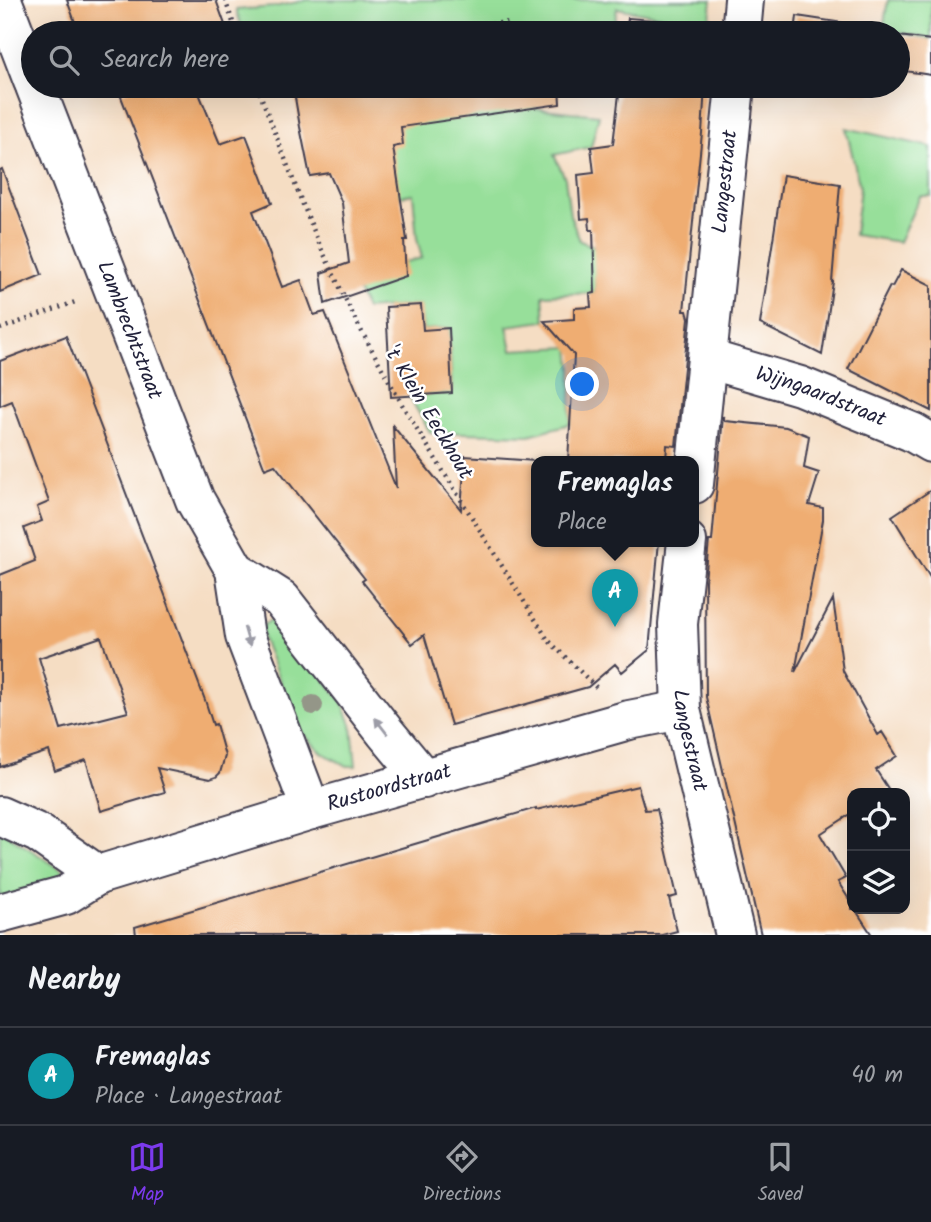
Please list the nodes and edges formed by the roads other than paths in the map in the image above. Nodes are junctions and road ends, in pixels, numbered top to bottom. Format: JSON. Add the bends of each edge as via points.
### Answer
{"nodes":[{"id":1,"x":2,"y":0,"type":"edge"},
{"id":2,"x":744,"y":0,"type":"edge"},
{"id":3,"x":742,"y":21,"type":"edge"},
{"id":4,"x":21,"y":50,"type":"edge"},
{"id":5,"x":39,"y":98,"type":"edge"},
{"id":6,"x":734,"y":98,"type":"edge"},
{"id":7,"x":708,"y":359,"type":"junction"},
{"id":8,"x":931,"y":443,"type":"edge"},
{"id":9,"x":697,"y":456,"type":"edge"},
{"id":10,"x":686,"y":547,"type":"edge"},
{"id":11,"x":235,"y":570,"type":"junction"},
{"id":12,"x":681,"y":710,"type":"junction"},
{"id":13,"x":424,"y":779,"type":"junction"},
{"id":14,"x":311,"y":810,"type":"junction"},
{"id":15,"x":0,"y":816,"type":"edge"},
{"id":16,"x":98,"y":875,"type":"junction"},
{"id":17,"x":0,"y":913,"type":"edge"},
{"id":18,"x":735,"y":935,"type":"edge"}],
"edges":[{"from":1,"to":4,"type":"street","name":"Lambrechtstraat"},
{"from":2,"to":3,"type":"street"},
{"from":5,"to":11,"type":"street","name":"Lambrechtstraat","via":[[195,500]]},
{"from":6,"to":7,"type":"street","name":"Langestraat"},
{"from":7,"to":8,"type":"street","name":"Wijngaardstraat","via":[[800,386]]},
{"from":7,"to":9,"type":"street","name":"Langestraat"},
{"from":10,"to":12,"type":"street","name":"Langestraat","via":[[678,624]]},
{"from":13,"to":11,"type":"street","name":"Lambrechtstraat","one_way":true,"via":[[281,599]]},
{"from":11,"to":14,"type":"street","name":"Lambrechtstraat","one_way":true,"via":[[246,636]]},
{"from":12,"to":13,"type":"street","name":"Rustoordstraat","via":[[629,720]]},
{"from":12,"to":18,"type":"street","name":"Langestraat"},
{"from":13,"to":14,"type":"street","name":"Rustoordstraat"},
{"from":14,"to":16,"type":"street","name":"Rustoordstraat"},
{"from":15,"to":16,"type":"street","via":[[38,833]]},
{"from":16,"to":17,"type":"street","name":"Rustoordstraat","via":[[66,895]]}]}
